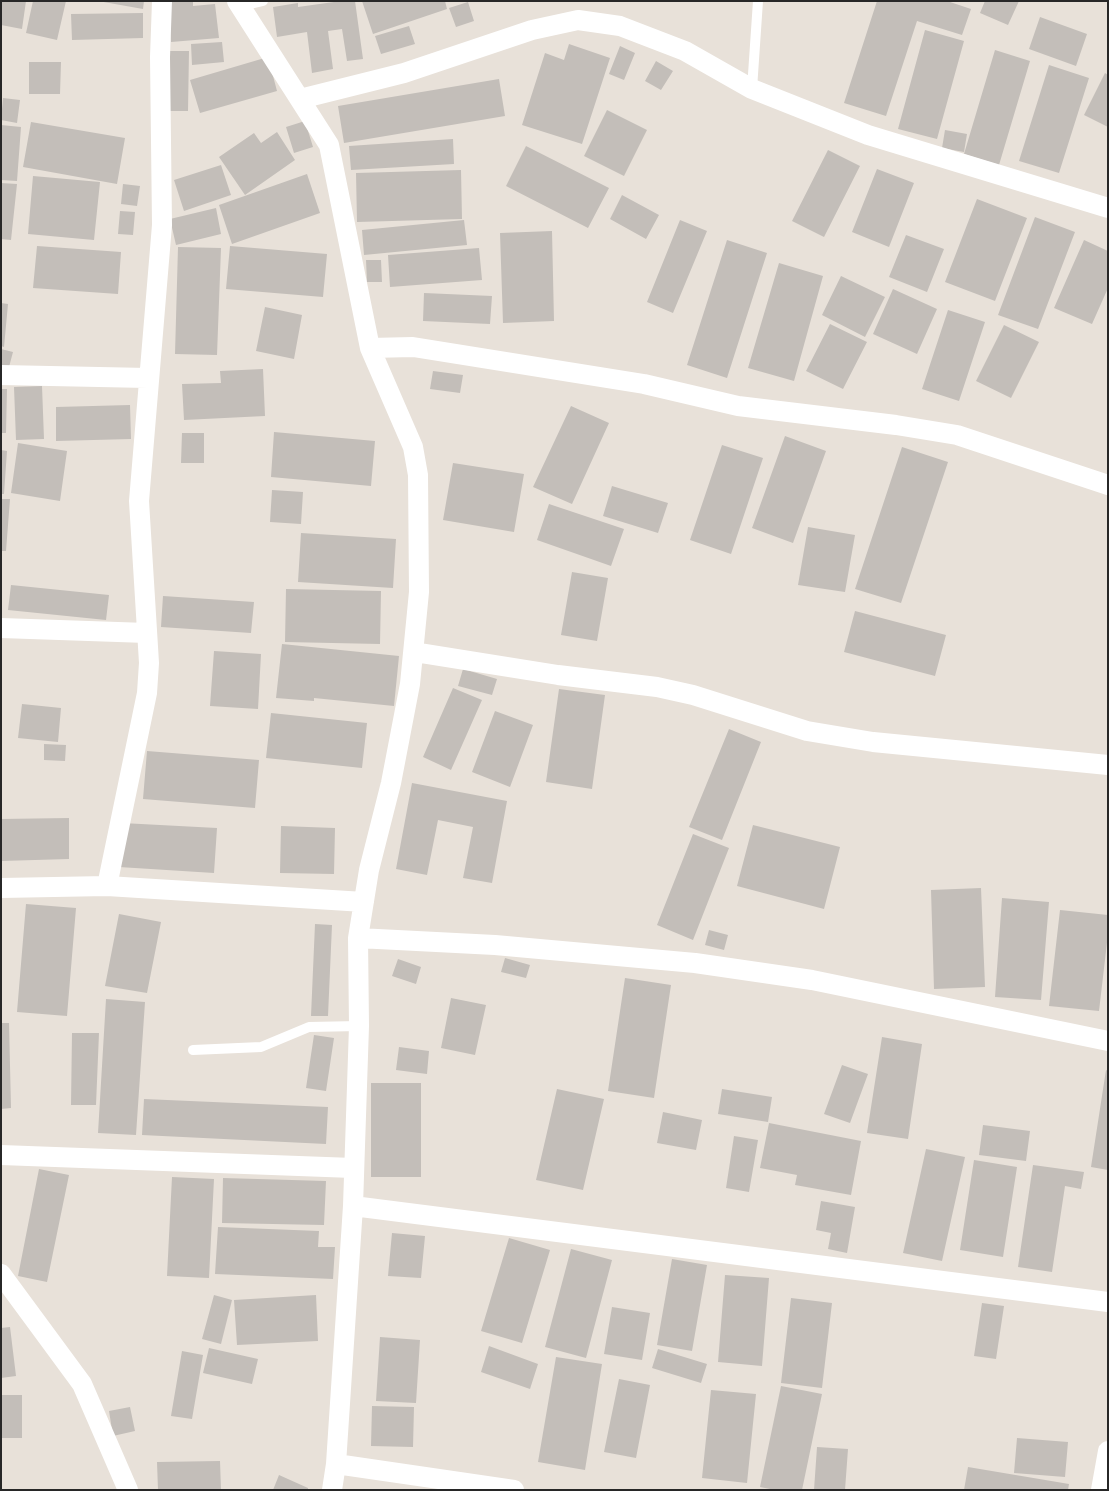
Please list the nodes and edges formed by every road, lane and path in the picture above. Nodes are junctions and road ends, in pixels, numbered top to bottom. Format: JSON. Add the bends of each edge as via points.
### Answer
{"nodes":[{"id":1,"x":162,"y":1,"type":"edge"},
{"id":2,"x":263,"y":1,"type":"edge"},
{"id":3,"x":758,"y":1,"type":"edge"},
{"id":4,"x":240,"y":4,"type":"edge"},
{"id":5,"x":752,"y":89,"type":"junction"},
{"id":6,"x":300,"y":99,"type":"junction"},
{"id":7,"x":1108,"y":208,"type":"edge"},
{"id":8,"x":370,"y":348,"type":"junction"},
{"id":9,"x":1,"y":375,"type":"edge"},
{"id":10,"x":148,"y":378,"type":"junction"},
{"id":11,"x":1108,"y":485,"type":"edge"},
{"id":12,"x":1,"y":628,"type":"edge"},
{"id":13,"x":147,"y":633,"type":"junction"},
{"id":14,"x":414,"y":652,"type":"junction"},
{"id":15,"x":1108,"y":765,"type":"edge"},
{"id":16,"x":107,"y":886,"type":"junction"},
{"id":17,"x":1,"y":888,"type":"edge"},
{"id":18,"x":364,"y":902,"type":"junction"},
{"id":19,"x":358,"y":938,"type":"junction"},
{"id":20,"x":359,"y":1026,"type":"junction"},
{"id":21,"x":1108,"y":1040,"type":"edge"},
{"id":22,"x":193,"y":1050,"type":"dead end"},
{"id":23,"x":1,"y":1155,"type":"edge"},
{"id":24,"x":353,"y":1168,"type":"junction"},
{"id":25,"x":353,"y":1206,"type":"junction"},
{"id":26,"x":1,"y":1274,"type":"edge"},
{"id":27,"x":1108,"y":1302,"type":"edge"},
{"id":28,"x":1108,"y":1451,"type":"edge"},
{"id":29,"x":336,"y":1464,"type":"junction"},
{"id":30,"x":128,"y":1490,"type":"edge"},
{"id":31,"x":332,"y":1490,"type":"edge"},
{"id":32,"x":514,"y":1490,"type":"edge"},
{"id":33,"x":1101,"y":1490,"type":"edge"}],
"edges":[{"from":1,"to":10,"type":"street","via":[[162,225]]},
{"from":2,"to":4,"type":"lane"},
{"from":3,"to":5,"type":"lane"},
{"from":4,"to":6,"type":"street"},
{"from":5,"to":6,"type":"street","via":[[685,51],[620,26],[578,20],[532,30],[404,73]]},
{"from":5,"to":7,"type":"street","via":[[868,135]]},
{"from":6,"to":8,"type":"street","via":[[329,145]]},
{"from":8,"to":11,"type":"street","via":[[413,347],[644,384],[738,406],[957,435]]},
{"from":8,"to":14,"type":"street","via":[[413,447],[418,475],[419,592]]},
{"from":9,"to":10,"type":"street"},
{"from":10,"to":13,"type":"street","via":[[139,501]]},
{"from":12,"to":13,"type":"street"},
{"from":13,"to":16,"type":"street","via":[[146,693]]},
{"from":14,"to":15,"type":"street","via":[[657,687],[807,730],[873,742]]},
{"from":14,"to":18,"type":"street","via":[[392,782]]},
{"from":16,"to":17,"type":"street"},
{"from":16,"to":18,"type":"street"},
{"from":18,"to":19,"type":"street"},
{"from":19,"to":20,"type":"street"},
{"from":19,"to":21,"type":"street","via":[[495,945],[695,963],[812,980]]},
{"from":20,"to":22,"type":"lane","via":[[309,1027],[260,1047]]},
{"from":20,"to":24,"type":"street"},
{"from":23,"to":24,"type":"street"},
{"from":24,"to":25,"type":"street"},
{"from":25,"to":27,"type":"street"},
{"from":25,"to":29,"type":"street"},
{"from":26,"to":30,"type":"street","via":[[82,1384]]},
{"from":28,"to":33,"type":"street"},
{"from":29,"to":31,"type":"street"},
{"from":29,"to":32,"type":"street"}]}
